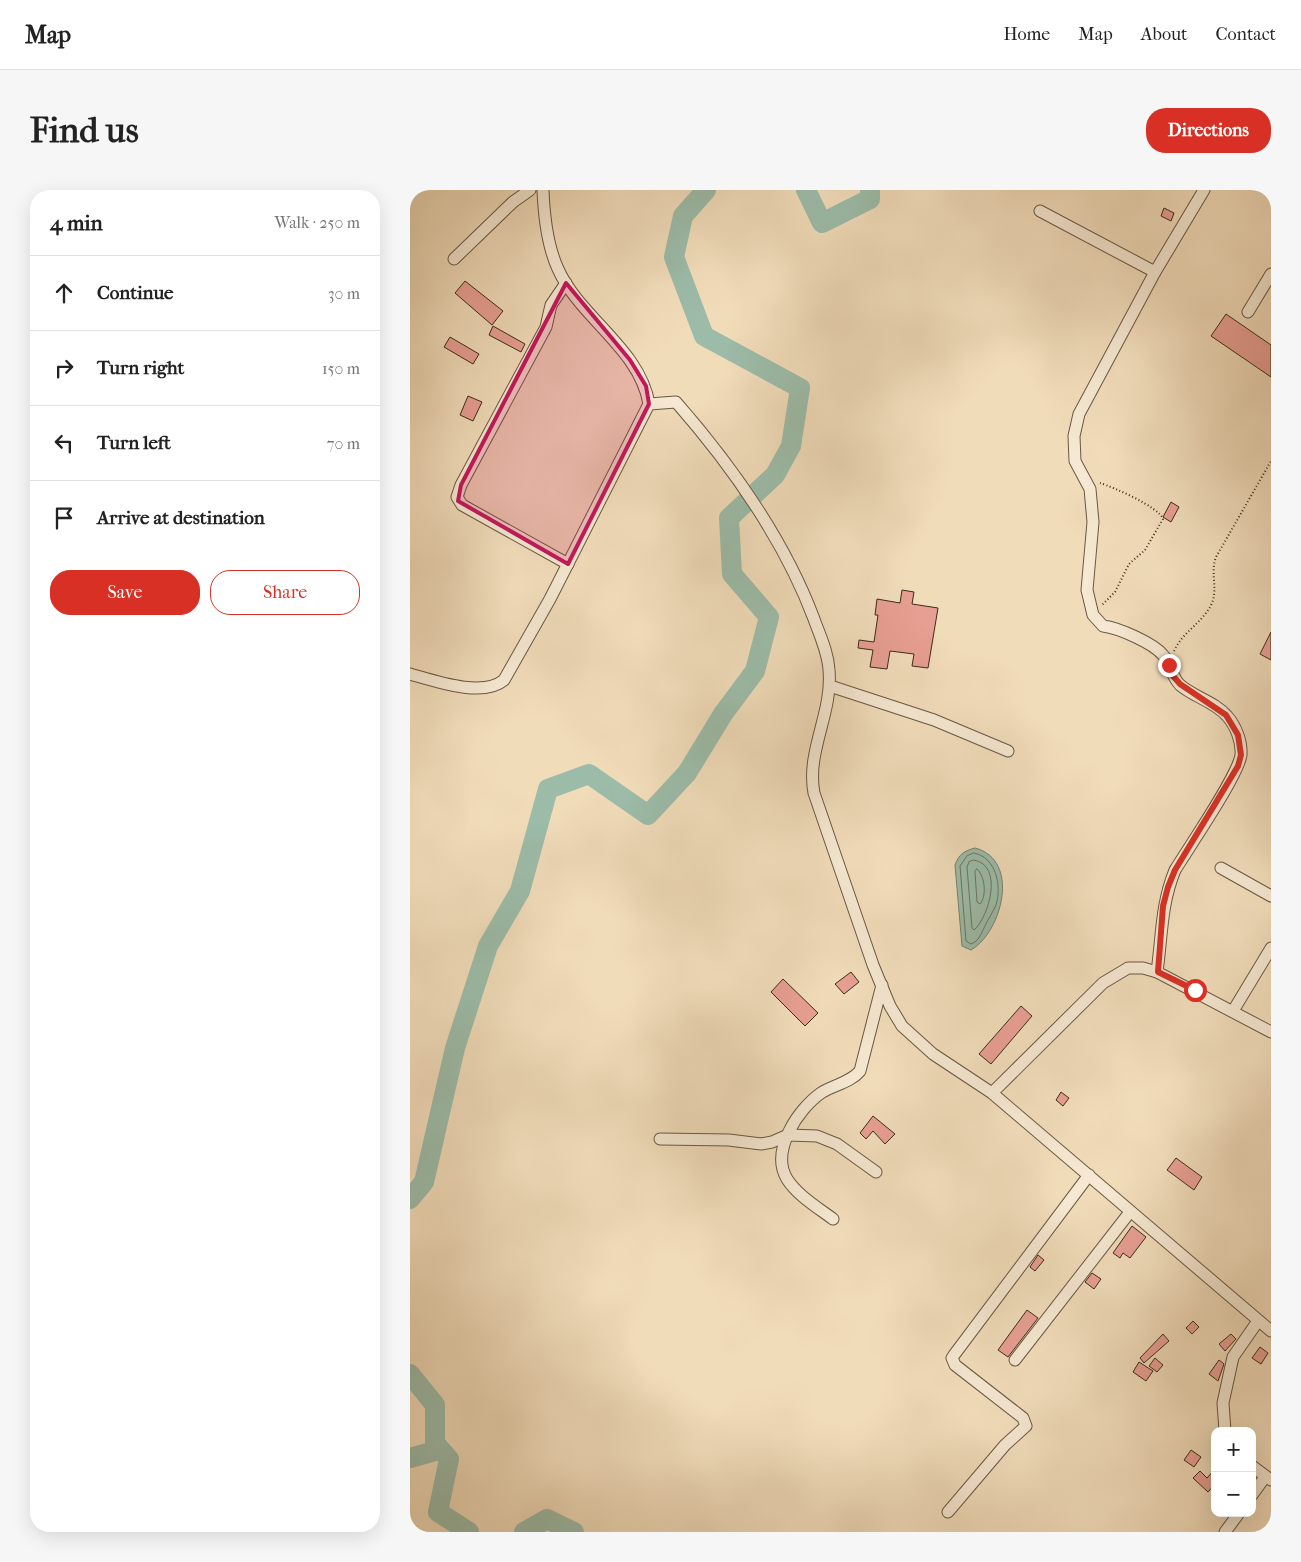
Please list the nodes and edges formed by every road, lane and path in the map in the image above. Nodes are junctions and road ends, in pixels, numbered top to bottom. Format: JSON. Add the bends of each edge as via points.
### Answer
{"nodes":[{"id":1,"x":530,"y":190,"type":"edge"},
{"id":2,"x":544,"y":190,"type":"edge"},
{"id":3,"x":1204,"y":190,"type":"edge"},
{"id":4,"x":1040,"y":211,"type":"dead end"},
{"id":5,"x":454,"y":259,"type":"dead end"},
{"id":6,"x":1155,"y":272,"type":"junction"},
{"id":7,"x":1271,"y":274,"type":"edge"},
{"id":8,"x":566,"y":283,"type":"junction"},
{"id":9,"x":1248,"y":312,"type":"dead end"},
{"id":10,"x":649,"y":404,"type":"junction"},
{"id":11,"x":1271,"y":461,"type":"edge"},
{"id":12,"x":1083,"y":477,"type":"junction"},
{"id":13,"x":568,"y":564,"type":"junction"},
{"id":14,"x":1093,"y":615,"type":"junction"},
{"id":15,"x":1169,"y":665,"type":"junction"},
{"id":16,"x":410,"y":674,"type":"edge"},
{"id":17,"x":830,"y":686,"type":"junction"},
{"id":18,"x":1008,"y":751,"type":"dead end"},
{"id":19,"x":1221,"y":868,"type":"dead end"},
{"id":20,"x":1271,"y":896,"type":"edge"},
{"id":21,"x":1271,"y":948,"type":"edge"},
{"id":22,"x":1158,"y":972,"type":"junction"},
{"id":23,"x":882,"y":985,"type":"junction"},
{"id":24,"x":1233,"y":1011,"type":"junction"},
{"id":25,"x":1271,"y":1032,"type":"edge"},
{"id":26,"x":992,"y":1093,"type":"junction"},
{"id":27,"x":788,"y":1135,"type":"junction"},
{"id":28,"x":660,"y":1139,"type":"dead end"},
{"id":29,"x":876,"y":1172,"type":"dead end"},
{"id":30,"x":1089,"y":1175,"type":"junction"},
{"id":31,"x":1130,"y":1212,"type":"junction"},
{"id":32,"x":833,"y":1218,"type":"dead end"},
{"id":33,"x":1258,"y":1321,"type":"junction"},
{"id":34,"x":1271,"y":1332,"type":"edge"},
{"id":35,"x":1015,"y":1360,"type":"dead end"},
{"id":36,"x":1225,"y":1427,"type":"edge"},
{"id":37,"x":1256,"y":1469,"type":"edge"},
{"id":38,"x":1268,"y":1479,"type":"edge"},
{"id":39,"x":1256,"y":1491,"type":"edge"},
{"id":40,"x":948,"y":1512,"type":"dead end"},
{"id":41,"x":1236,"y":1517,"type":"edge"},
{"id":42,"x":1225,"y":1532,"type":"edge"}],
"edges":[{"from":1,"to":5,"type":"street"},
{"from":2,"to":8,"type":"street","via":[[550,248]]},
{"from":3,"to":6,"type":"street"},
{"from":4,"to":6,"type":"street"},
{"from":6,"to":12,"type":"street","via":[[1079,414],[1074,436],[1075,461]]},
{"from":7,"to":9,"type":"street"},
{"from":8,"to":10,"type":"street","via":[[630,360],[646,386]]},
{"from":8,"to":13,"type":"street","via":[[551,305],[546,327],[461,485],[458,497],[462,505]]},
{"from":10,"to":13,"type":"street"},
{"from":10,"to":17,"type":"street","via":[[676,402],[700,430],[768,528],[789,562],[810,609],[827,655]]},
{"from":11,"to":15,"type":"path","via":[[1216,557],[1212,572],[1212,602],[1204,617],[1181,638]]},
{"from":12,"to":14,"type":"street","via":[[1090,489],[1092,522],[1087,590]]},
{"from":12,"to":14,"type":"path","via":[[1113,487],[1162,514],[1163,518],[1145,550],[1129,564],[1115,592]]},
{"from":13,"to":16,"type":"street","via":[[511,670],[498,686],[483,689]]},
{"from":14,"to":15,"type":"street","via":[[1103,626],[1117,628],[1157,649]]},
{"from":15,"to":22,"type":"street","via":[[1180,684],[1226,715],[1238,735],[1241,755],[1238,766],[1168,887],[1161,922]]},
{"from":17,"to":18,"type":"street","via":[[934,720]]},
{"from":17,"to":23,"type":"street","via":[[814,753],[812,780],[845,886]]},
{"from":19,"to":20,"type":"street"},
{"from":21,"to":24,"type":"street"},
{"from":22,"to":24,"type":"street"},
{"from":22,"to":26,"type":"street","via":[[1128,968],[1103,983]]},
{"from":23,"to":26,"type":"street","via":[[902,1026],[916,1041]]},
{"from":23,"to":27,"type":"street","via":[[860,1071],[807,1104]]},
{"from":24,"to":25,"type":"street"},
{"from":26,"to":30,"type":"street"},
{"from":27,"to":28,"type":"street","via":[[762,1144],[721,1139]]},
{"from":27,"to":29,"type":"street","via":[[828,1139]]},
{"from":27,"to":32,"type":"street","via":[[782,1164],[788,1180]]},
{"from":30,"to":31,"type":"street"},
{"from":30,"to":40,"type":"street","via":[[952,1358],[955,1365],[1023,1418],[1026,1426]]},
{"from":31,"to":33,"type":"street"},
{"from":31,"to":35,"type":"street"},
{"from":33,"to":34,"type":"street"},
{"from":33,"to":36,"type":"street","via":[[1233,1357],[1223,1403]]},
{"from":37,"to":38,"type":"street"},
{"from":38,"to":39,"type":"street"},
{"from":41,"to":42,"type":"street"}]}
